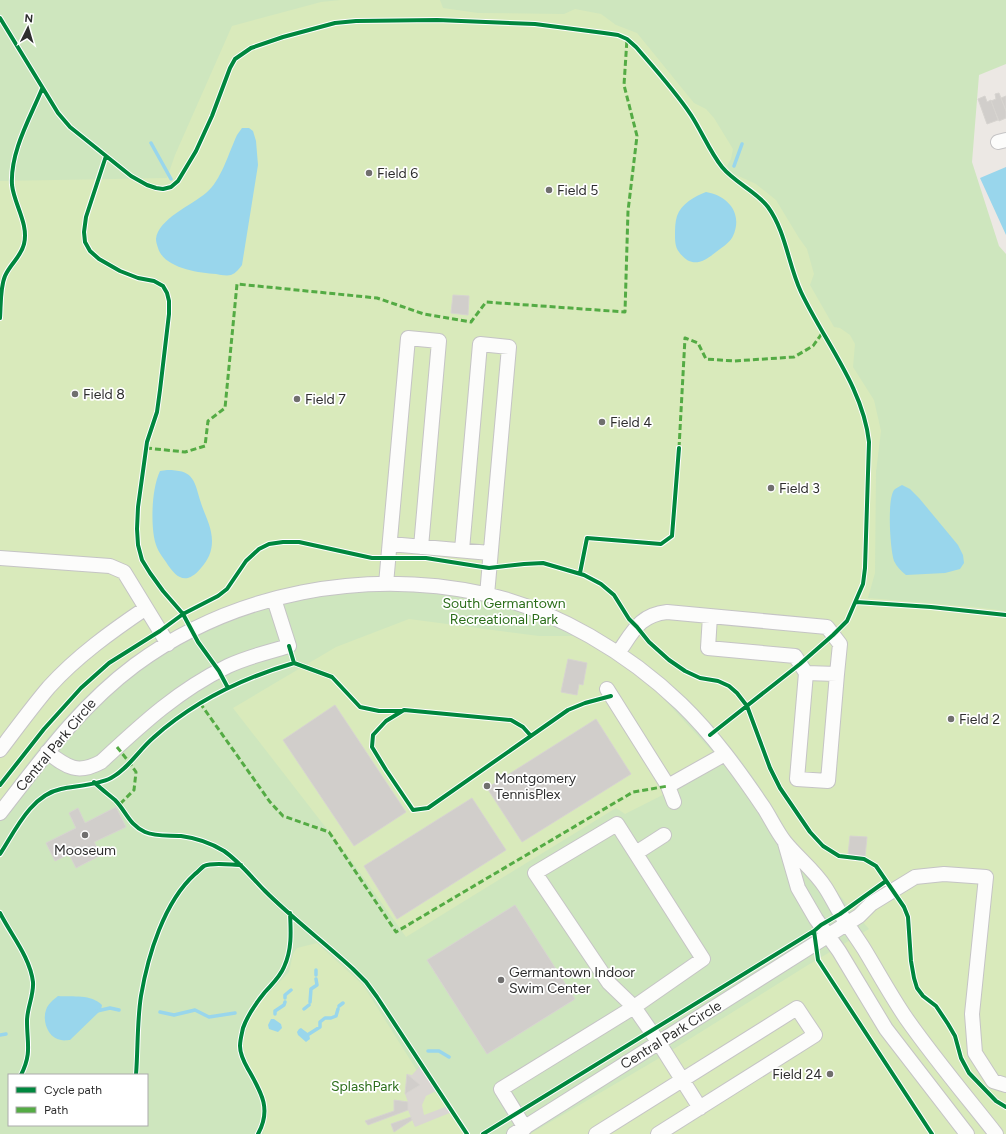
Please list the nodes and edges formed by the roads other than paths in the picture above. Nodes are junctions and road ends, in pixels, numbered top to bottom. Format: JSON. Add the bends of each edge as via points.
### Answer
{"nodes":[{"id":1,"x":390,"y":544,"type":"junction"},
{"id":2,"x":421,"y":546,"type":"junction"},
{"id":3,"x":462,"y":550,"type":"junction"},
{"id":4,"x":490,"y":553,"type":"junction"},
{"id":5,"x":0,"y":558,"type":"edge"},
{"id":6,"x":386,"y":584,"type":"junction"},
{"id":7,"x":487,"y":595,"type":"junction"},
{"id":8,"x":274,"y":599,"type":"junction"},
{"id":9,"x":146,"y":608,"type":"junction"},
{"id":10,"x":710,"y":616,"type":"junction"},
{"id":11,"x":168,"y":644,"type":"junction"},
{"id":12,"x":618,"y":653,"type":"junction"},
{"id":13,"x":806,"y":673,"type":"junction"},
{"id":14,"x":837,"y":674,"type":"junction"},
{"id":15,"x":607,"y":689,"type":"dead end"},
{"id":16,"x":0,"y":750,"type":"edge"},
{"id":17,"x":47,"y":752,"type":"junction"},
{"id":18,"x":725,"y":754,"type":"junction"},
{"id":19,"x":668,"y":786,"type":"junction"},
{"id":20,"x":674,"y":802,"type":"dead end"},
{"id":21,"x":0,"y":813,"type":"edge"},
{"id":22,"x":664,"y":836,"type":"dead end"},
{"id":23,"x":784,"y":841,"type":"junction"},
{"id":24,"x":636,"y":853,"type":"junction"},
{"id":25,"x":847,"y":924,"type":"junction"},
{"id":26,"x":828,"y":935,"type":"junction"},
{"id":27,"x":634,"y":1006,"type":"junction"},
{"id":28,"x":659,"y":1043,"type":"junction"},
{"id":29,"x":682,"y":1080,"type":"junction"},
{"id":30,"x":1006,"y":1085,"type":"edge"},
{"id":31,"x":700,"y":1108,"type":"junction"},
{"id":32,"x":520,"y":1131,"type":"edge"},
{"id":33,"x":596,"y":1134,"type":"edge"},
{"id":34,"x":658,"y":1134,"type":"edge"},
{"id":35,"x":967,"y":1134,"type":"edge"},
{"id":36,"x":996,"y":1134,"type":"edge"}],
"edges":[{"from":1,"to":2,"type":"street"},
{"from":1,"to":2,"type":"street","via":[[408,338],[416,338],[439,341]]},
{"from":1,"to":6,"type":"street"},
{"from":2,"to":3,"type":"street"},
{"from":3,"to":4,"type":"street"},
{"from":3,"to":4,"type":"street","via":[[480,344],[494,345],[509,347]]},
{"from":4,"to":7,"type":"street"},
{"from":5,"to":9,"type":"street","via":[[118,568],[124,572]]},
{"from":6,"to":7,"type":"street","name":"Central Park Circle","via":[[444,587]]},
{"from":6,"to":8,"type":"street","name":"Central Park Circle","via":[[311,590]]},
{"from":7,"to":12,"type":"street","name":"Central Park Circle","via":[[528,607],[570,625]]},
{"from":8,"to":11,"type":"street","name":"Central Park Circle","via":[[235,611]]},
{"from":8,"to":17,"type":"street","via":[[289,646],[228,666],[191,687],[164,706],[101,762],[92,767],[84,769],[64,765]]},
{"from":9,"to":11,"type":"street"},
{"from":9,"to":16,"type":"street","via":[[113,631],[50,686]]},
{"from":10,"to":12,"type":"street","via":[[656,613],[640,622]]},
{"from":10,"to":13,"type":"street","via":[[708,648],[794,656]]},
{"from":10,"to":14,"type":"street","via":[[827,627],[840,644]]},
{"from":11,"to":17,"type":"street","name":"Central Park Circle","via":[[101,692]]},
{"from":12,"to":18,"type":"street","name":"Central Park Circle","via":[[680,704]]},
{"from":13,"to":14,"type":"street"},
{"from":13,"to":14,"type":"street","via":[[797,779],[828,781]]},
{"from":15,"to":19,"type":"street"},
{"from":17,"to":21,"type":"street","name":"Central Park Circle"},
{"from":18,"to":19,"type":"street"},
{"from":18,"to":23,"type":"street","name":"Central Park Circle","via":[[767,812]]},
{"from":19,"to":20,"type":"street"},
{"from":22,"to":24,"type":"street"},
{"from":23,"to":25,"type":"street","name":"Central Park Circle","via":[[824,885]]},
{"from":23,"to":26,"type":"street","name":"Central Park Circle","via":[[798,888]]},
{"from":24,"to":27,"type":"street","via":[[703,959]]},
{"from":24,"to":27,"type":"street","via":[[617,824],[535,873],[609,983]]},
{"from":25,"to":26,"type":"street","name":"Central Park Circle"},
{"from":25,"to":30,"type":"street","via":[[871,904],[915,878],[944,874],[986,877],[972,1014],[975,1053],[993,1081]]},
{"from":25,"to":36,"type":"street","name":"Central Park Circle","via":[[905,1016]]},
{"from":26,"to":28,"type":"street","name":"Central Park Circle"},
{"from":26,"to":35,"type":"street","name":"Central Park Circle","via":[[886,1029]]},
{"from":27,"to":28,"type":"street"},
{"from":27,"to":32,"type":"street","via":[[501,1089]]},
{"from":28,"to":29,"type":"street"},
{"from":28,"to":32,"type":"street","name":"Central Park Circle"},
{"from":29,"to":31,"type":"street"},
{"from":29,"to":31,"type":"street","via":[[797,1008],[815,1036]]},
{"from":29,"to":33,"type":"street"},
{"from":31,"to":34,"type":"street"}]}
